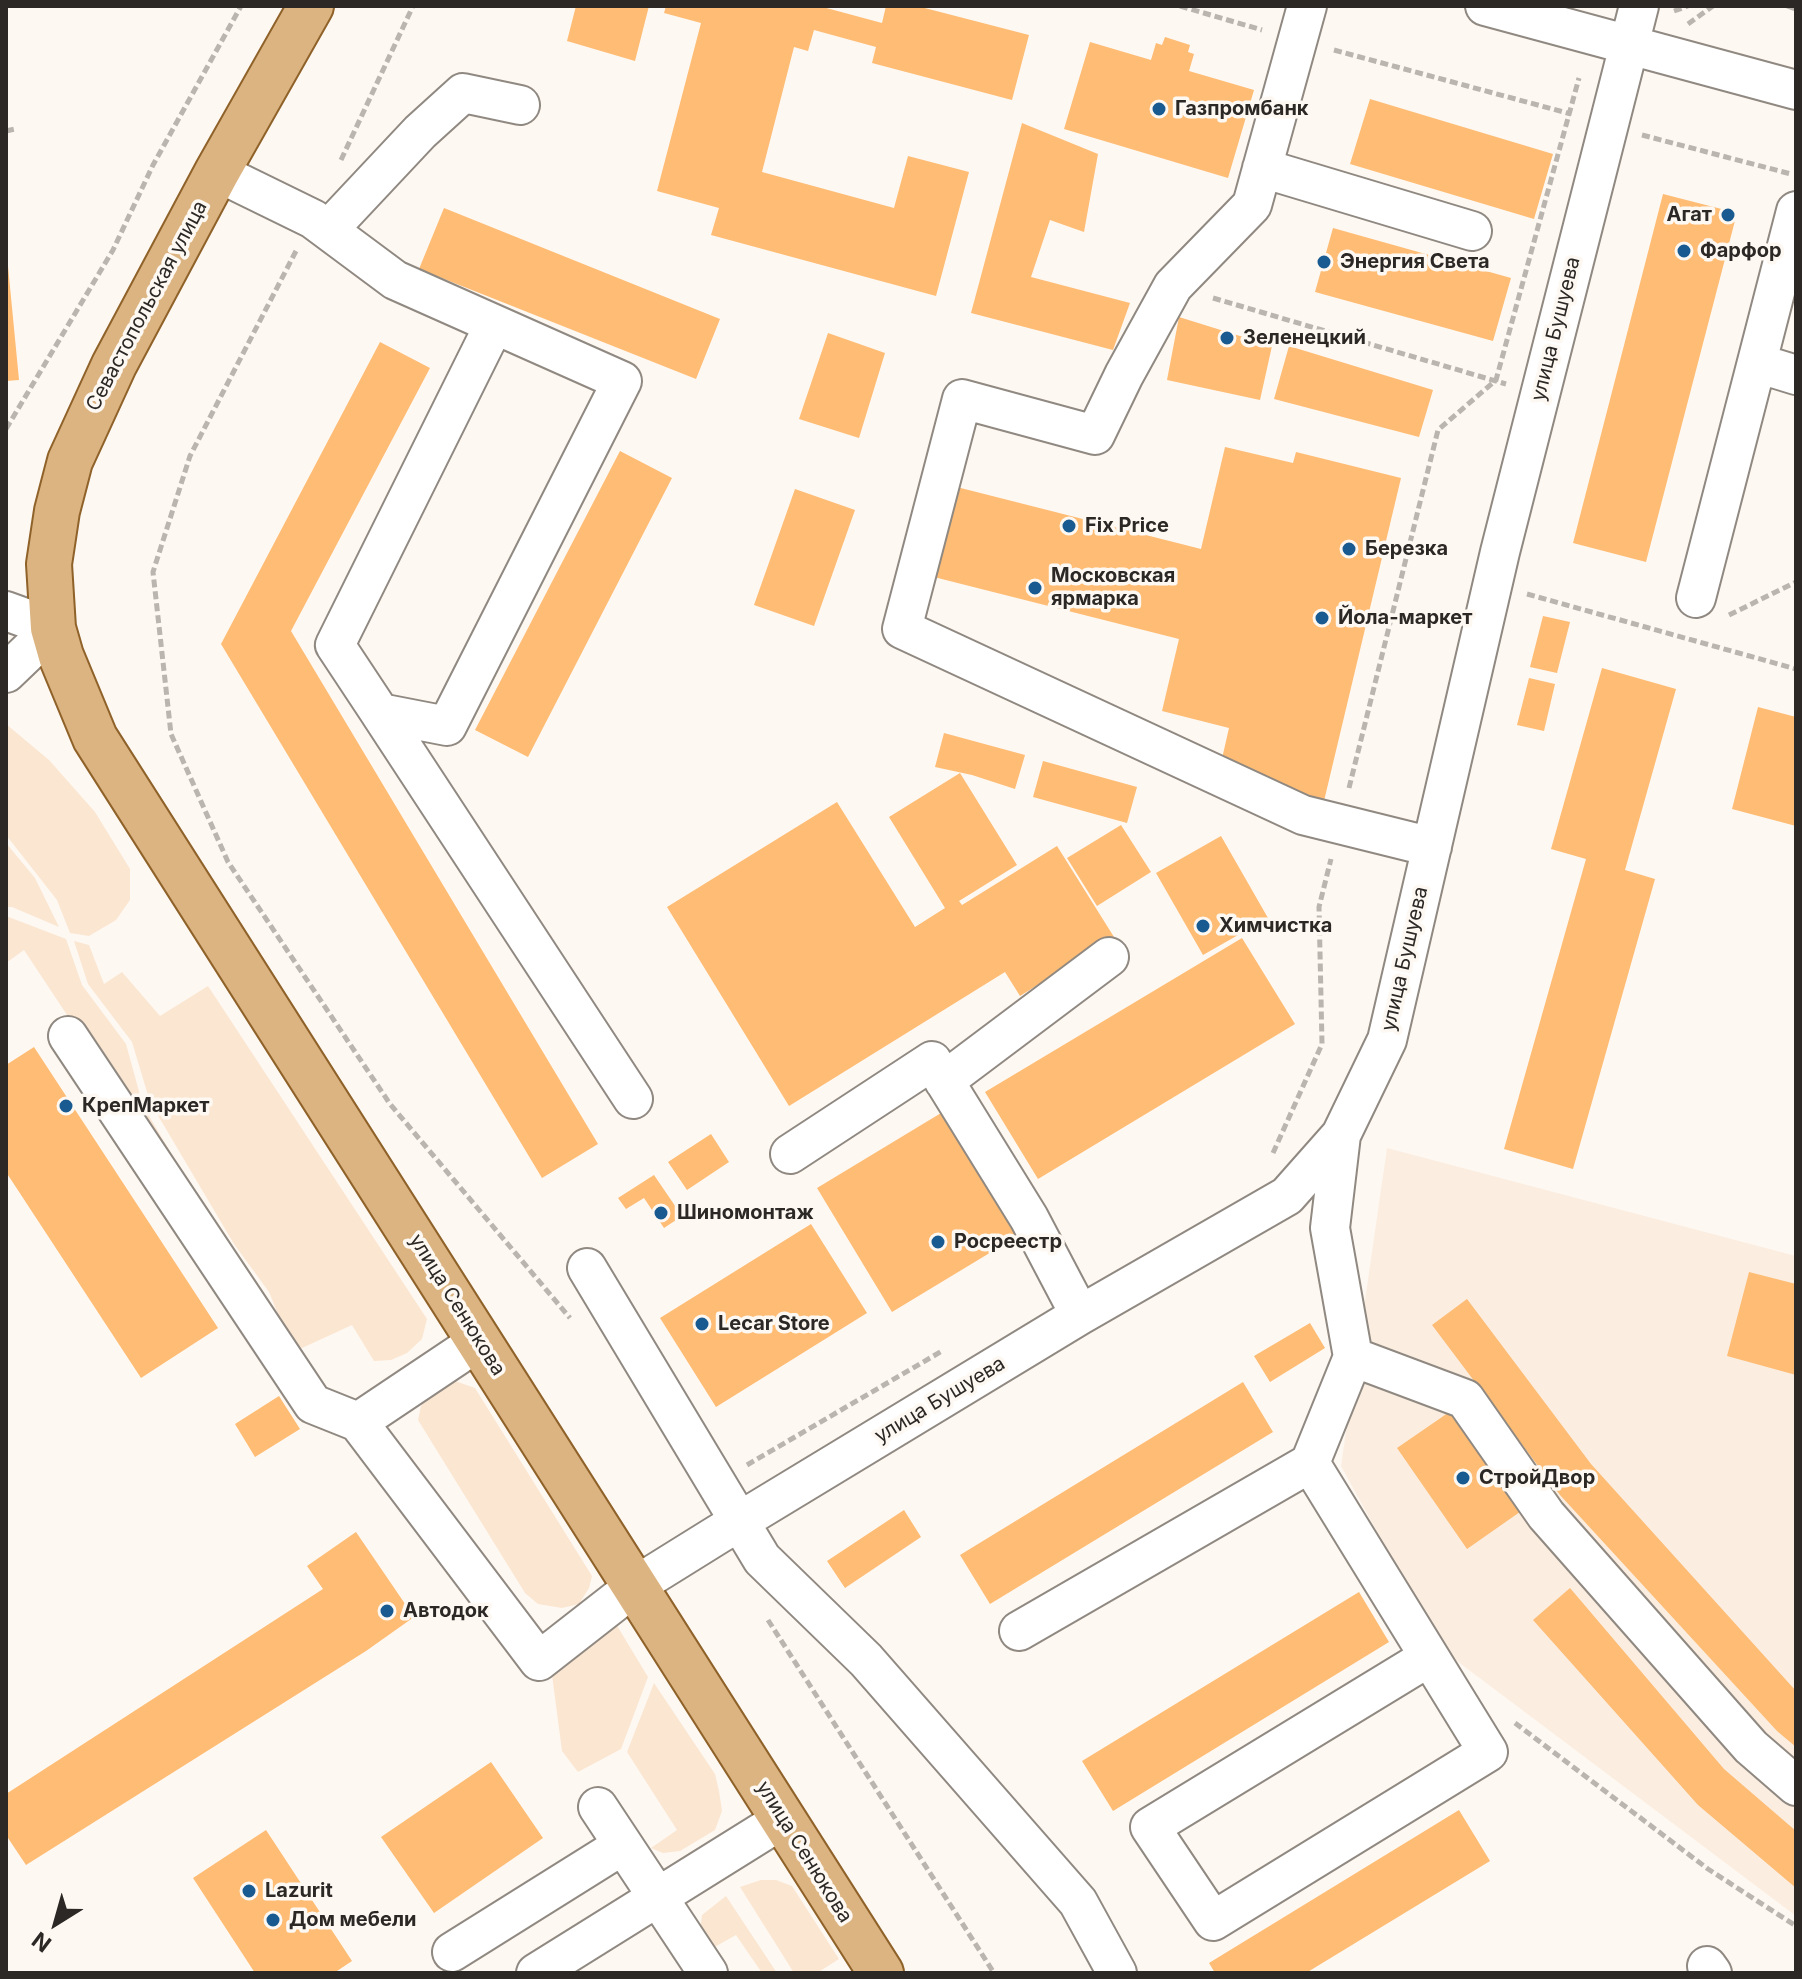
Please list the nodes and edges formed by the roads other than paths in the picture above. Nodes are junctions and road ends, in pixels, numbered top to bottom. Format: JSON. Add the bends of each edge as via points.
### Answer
{"nodes":[{"id":1,"x":311,"y":6,"type":"edge"},
{"id":2,"x":1485,"y":6,"type":"edge"},
{"id":3,"x":1639,"y":6,"type":"edge"},
{"id":4,"x":1302,"y":23,"type":"edge"},
{"id":5,"x":1628,"y":44,"type":"junction"},
{"id":6,"x":1796,"y":90,"type":"edge"},
{"id":7,"x":520,"y":105,"type":"dead end"},
{"id":8,"x":1262,"y":168,"type":"junction"},
{"id":9,"x":217,"y":172,"type":"junction"},
{"id":10,"x":1796,"y":211,"type":"edge"},
{"id":11,"x":320,"y":225,"type":"junction"},
{"id":12,"x":1472,"y":231,"type":"dead end"},
{"id":13,"x":494,"y":325,"type":"junction"},
{"id":14,"x":1757,"y":363,"type":"junction"},
{"id":15,"x":1796,"y":375,"type":"edge"},
{"id":16,"x":6,"y":611,"type":"edge"},
{"id":17,"x":1707,"y":615,"type":"road end"},
{"id":18,"x":53,"y":628,"type":"junction"},
{"id":19,"x":6,"y":673,"type":"edge"},
{"id":20,"x":380,"y":713,"type":"junction"},
{"id":21,"x":1432,"y":847,"type":"junction"},
{"id":22,"x":1109,"y":957,"type":"dead end"},
{"id":23,"x":68,"y":1036,"type":"dead end"},
{"id":24,"x":944,"y":1081,"type":"junction"},
{"id":25,"x":633,"y":1099,"type":"dead end"},
{"id":26,"x":1341,"y":1135,"type":"junction"},
{"id":27,"x":790,"y":1154,"type":"dead end"},
{"id":28,"x":587,"y":1268,"type":"dead end"},
{"id":29,"x":1080,"y":1315,"type":"junction"},
{"id":30,"x":479,"y":1341,"type":"junction"},
{"id":31,"x":1353,"y":1357,"type":"junction"},
{"id":32,"x":358,"y":1422,"type":"junction"},
{"id":33,"x":1310,"y":1463,"type":"junction"},
{"id":34,"x":740,"y":1521,"type":"junction"},
{"id":35,"x":635,"y":1586,"type":"junction"},
{"id":36,"x":1019,"y":1631,"type":"dead end"},
{"id":37,"x":1429,"y":1657,"type":"junction"},
{"id":38,"x":1796,"y":1786,"type":"edge"},
{"id":39,"x":598,"y":1807,"type":"dead end"},
{"id":40,"x":783,"y":1819,"type":"junction"},
{"id":41,"x":623,"y":1845,"type":"junction"},
{"id":42,"x":658,"y":1897,"type":"junction"},
{"id":43,"x":452,"y":1952,"type":"dead end"},
{"id":44,"x":536,"y":1973,"type":"edge"},
{"id":45,"x":708,"y":1973,"type":"edge"},
{"id":46,"x":881,"y":1973,"type":"edge"},
{"id":47,"x":1117,"y":1973,"type":"edge"}],
"edges":[{"from":1,"to":9,"type":"main road","name":"Севастопольская улица"},
{"from":2,"to":5,"type":"street"},
{"from":3,"to":5,"type":"street","name":"улица Бушуева"},
{"from":4,"to":8,"type":"street"},
{"from":5,"to":6,"type":"street"},
{"from":5,"to":21,"type":"street","name":"улица Бушуева"},
{"from":7,"to":11,"type":"street","via":[[463,93]]},
{"from":8,"to":12,"type":"street"},
{"from":8,"to":21,"type":"street","via":[[1252,205],[1173,286],[1095,435],[962,399],[902,629],[1303,815]]},
{"from":9,"to":11,"type":"street"},
{"from":9,"to":18,"type":"main road","name":"Севастопольская улица","via":[[114,365],[70,461],[49,564]]},
{"from":10,"to":14,"type":"street"},
{"from":11,"to":13,"type":"street","via":[[395,280]]},
{"from":13,"to":20,"type":"street","via":[[335,645]]},
{"from":13,"to":20,"type":"street","via":[[622,381],[447,726]]},
{"from":14,"to":15,"type":"street"},
{"from":14,"to":17,"type":"street"},
{"from":16,"to":18,"type":"street"},
{"from":18,"to":19,"type":"street"},
{"from":18,"to":30,"type":"main road","name":"улица Сенюкова","via":[[95,738]]},
{"from":20,"to":25,"type":"street"},
{"from":21,"to":26,"type":"street","name":"улица Бушуева","via":[[1387,1040]]},
{"from":22,"to":24,"type":"street"},
{"from":23,"to":32,"type":"street","via":[[313,1404]]},
{"from":24,"to":27,"type":"street","via":[[932,1061]]},
{"from":24,"to":29,"type":"street","via":[[1029,1218]]},
{"from":26,"to":29,"type":"street","name":"улица Бушуева","via":[[1287,1196]]},
{"from":26,"to":31,"type":"street","via":[[1330,1228]]},
{"from":28,"to":34,"type":"street"},
{"from":29,"to":34,"type":"street","name":"улица Бушуева"},
{"from":30,"to":32,"type":"street"},
{"from":30,"to":35,"type":"main road","name":"улица Сенюкова"},
{"from":31,"to":33,"type":"street"},
{"from":31,"to":38,"type":"street","via":[[1465,1399],[1546,1515],[1751,1747]]},
{"from":32,"to":35,"type":"street","name":"улица Бушуева","via":[[539,1661]]},
{"from":33,"to":36,"type":"street"},
{"from":33,"to":37,"type":"street"},
{"from":34,"to":35,"type":"street","name":"улица Бушуева"},
{"from":34,"to":47,"type":"street","via":[[762,1559],[866,1660],[1078,1902]]},
{"from":35,"to":40,"type":"main road","name":"улица Сенюкова"},
{"from":37,"to":37,"type":"street","via":[[1150,1827],[1213,1921],[1488,1752]]},
{"from":39,"to":41,"type":"street"},
{"from":40,"to":42,"type":"street"},
{"from":40,"to":46,"type":"main road","name":"улица Сенюкова"},
{"from":41,"to":42,"type":"street"},
{"from":41,"to":43,"type":"street"},
{"from":42,"to":44,"type":"street"},
{"from":42,"to":45,"type":"street"}]}
